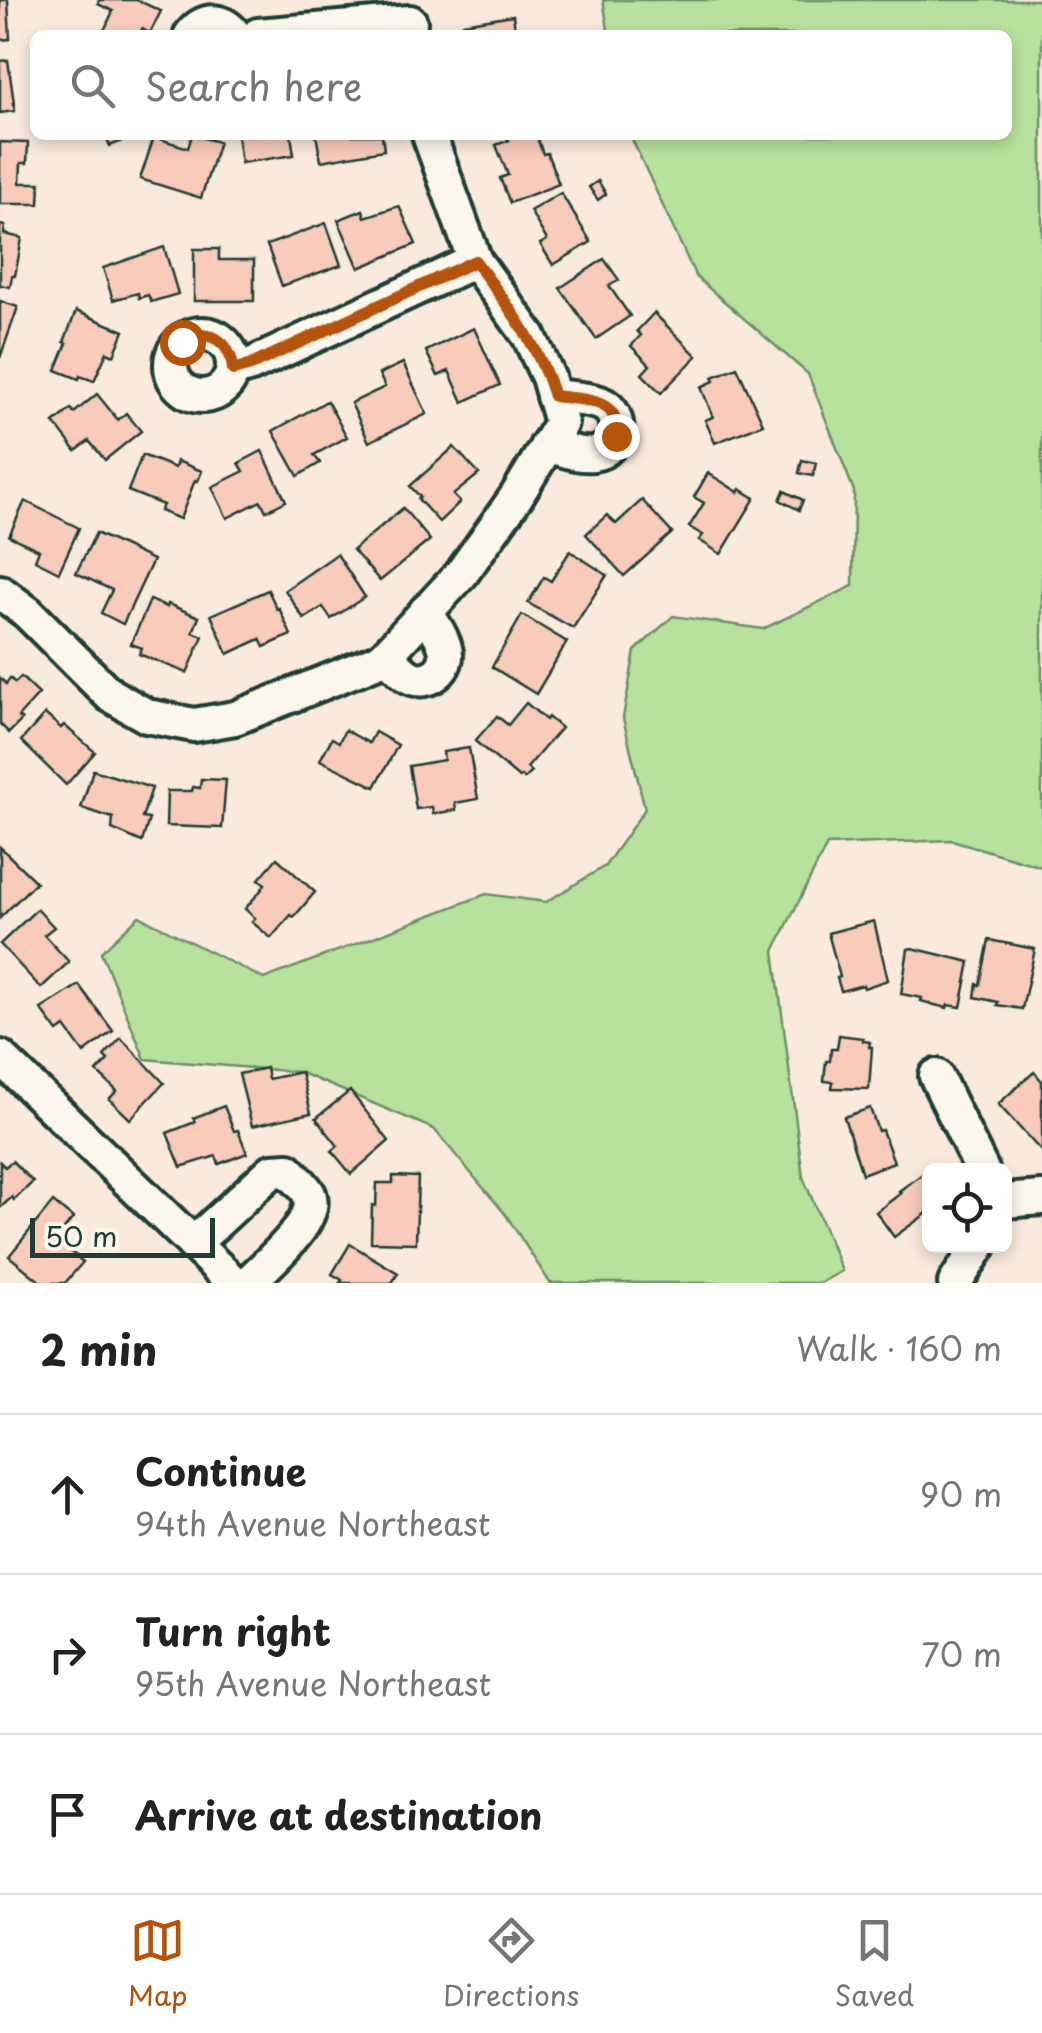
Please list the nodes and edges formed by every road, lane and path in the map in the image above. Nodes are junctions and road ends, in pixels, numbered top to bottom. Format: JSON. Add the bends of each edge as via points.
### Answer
{"nodes":[{"id":1,"x":410,"y":19,"type":"edge"},
{"id":2,"x":194,"y":30,"type":"edge"},
{"id":3,"x":230,"y":30,"type":"edge"},
{"id":4,"x":306,"y":30,"type":"edge"},
{"id":5,"x":431,"y":140,"type":"edge"},
{"id":6,"x":475,"y":261,"type":"junction"},
{"id":7,"x":233,"y":370,"type":"dead end"},
{"id":8,"x":554,"y":396,"type":"junction"},
{"id":9,"x":547,"y":446,"type":"junction"},
{"id":10,"x":0,"y":592,"type":"edge"},
{"id":11,"x":426,"y":611,"type":"junction"},
{"id":12,"x":386,"y":655,"type":"junction"},
{"id":13,"x":1,"y":1061,"type":"edge"},
{"id":14,"x":936,"y":1076,"type":"dead end"},
{"id":15,"x":979,"y":1163,"type":"edge"},
{"id":16,"x":1042,"y":1198,"type":"edge"},
{"id":17,"x":1012,"y":1200,"type":"edge"},
{"id":18,"x":194,"y":1244,"type":"junction"},
{"id":19,"x":974,"y":1253,"type":"edge"},
{"id":20,"x":234,"y":1283,"type":"edge"},
{"id":21,"x":248,"y":1283,"type":"edge"},
{"id":22,"x":955,"y":1283,"type":"edge"}],
"edges":[{"from":1,"to":4,"type":"street"},
{"from":2,"to":3,"type":"street","via":[[214,22]]},
{"from":5,"to":6,"type":"street"},
{"from":6,"to":7,"type":"street"},
{"from":6,"to":8,"type":"street","via":[[529,336]]},
{"from":8,"to":9,"type":"street","via":[[561,423]]},
{"from":8,"to":9,"type":"street","via":[[606,406],[617,428],[612,444],[598,454]]},
{"from":9,"to":11,"type":"street","via":[[462,573]]},
{"from":10,"to":12,"type":"street","via":[[110,695],[147,716],[194,725],[235,718]]},
{"from":11,"to":12,"type":"street"},
{"from":11,"to":12,"type":"street","via":[[445,646],[439,672],[416,679]]},
{"from":13,"to":18,"type":"street"},
{"from":14,"to":15,"type":"street"},
{"from":16,"to":17,"type":"street"},
{"from":18,"to":20,"type":"street"},
{"from":18,"to":21,"type":"street","via":[[272,1171],[288,1170],[310,1195],[310,1210],[304,1225]]},
{"from":19,"to":22,"type":"street"}]}
